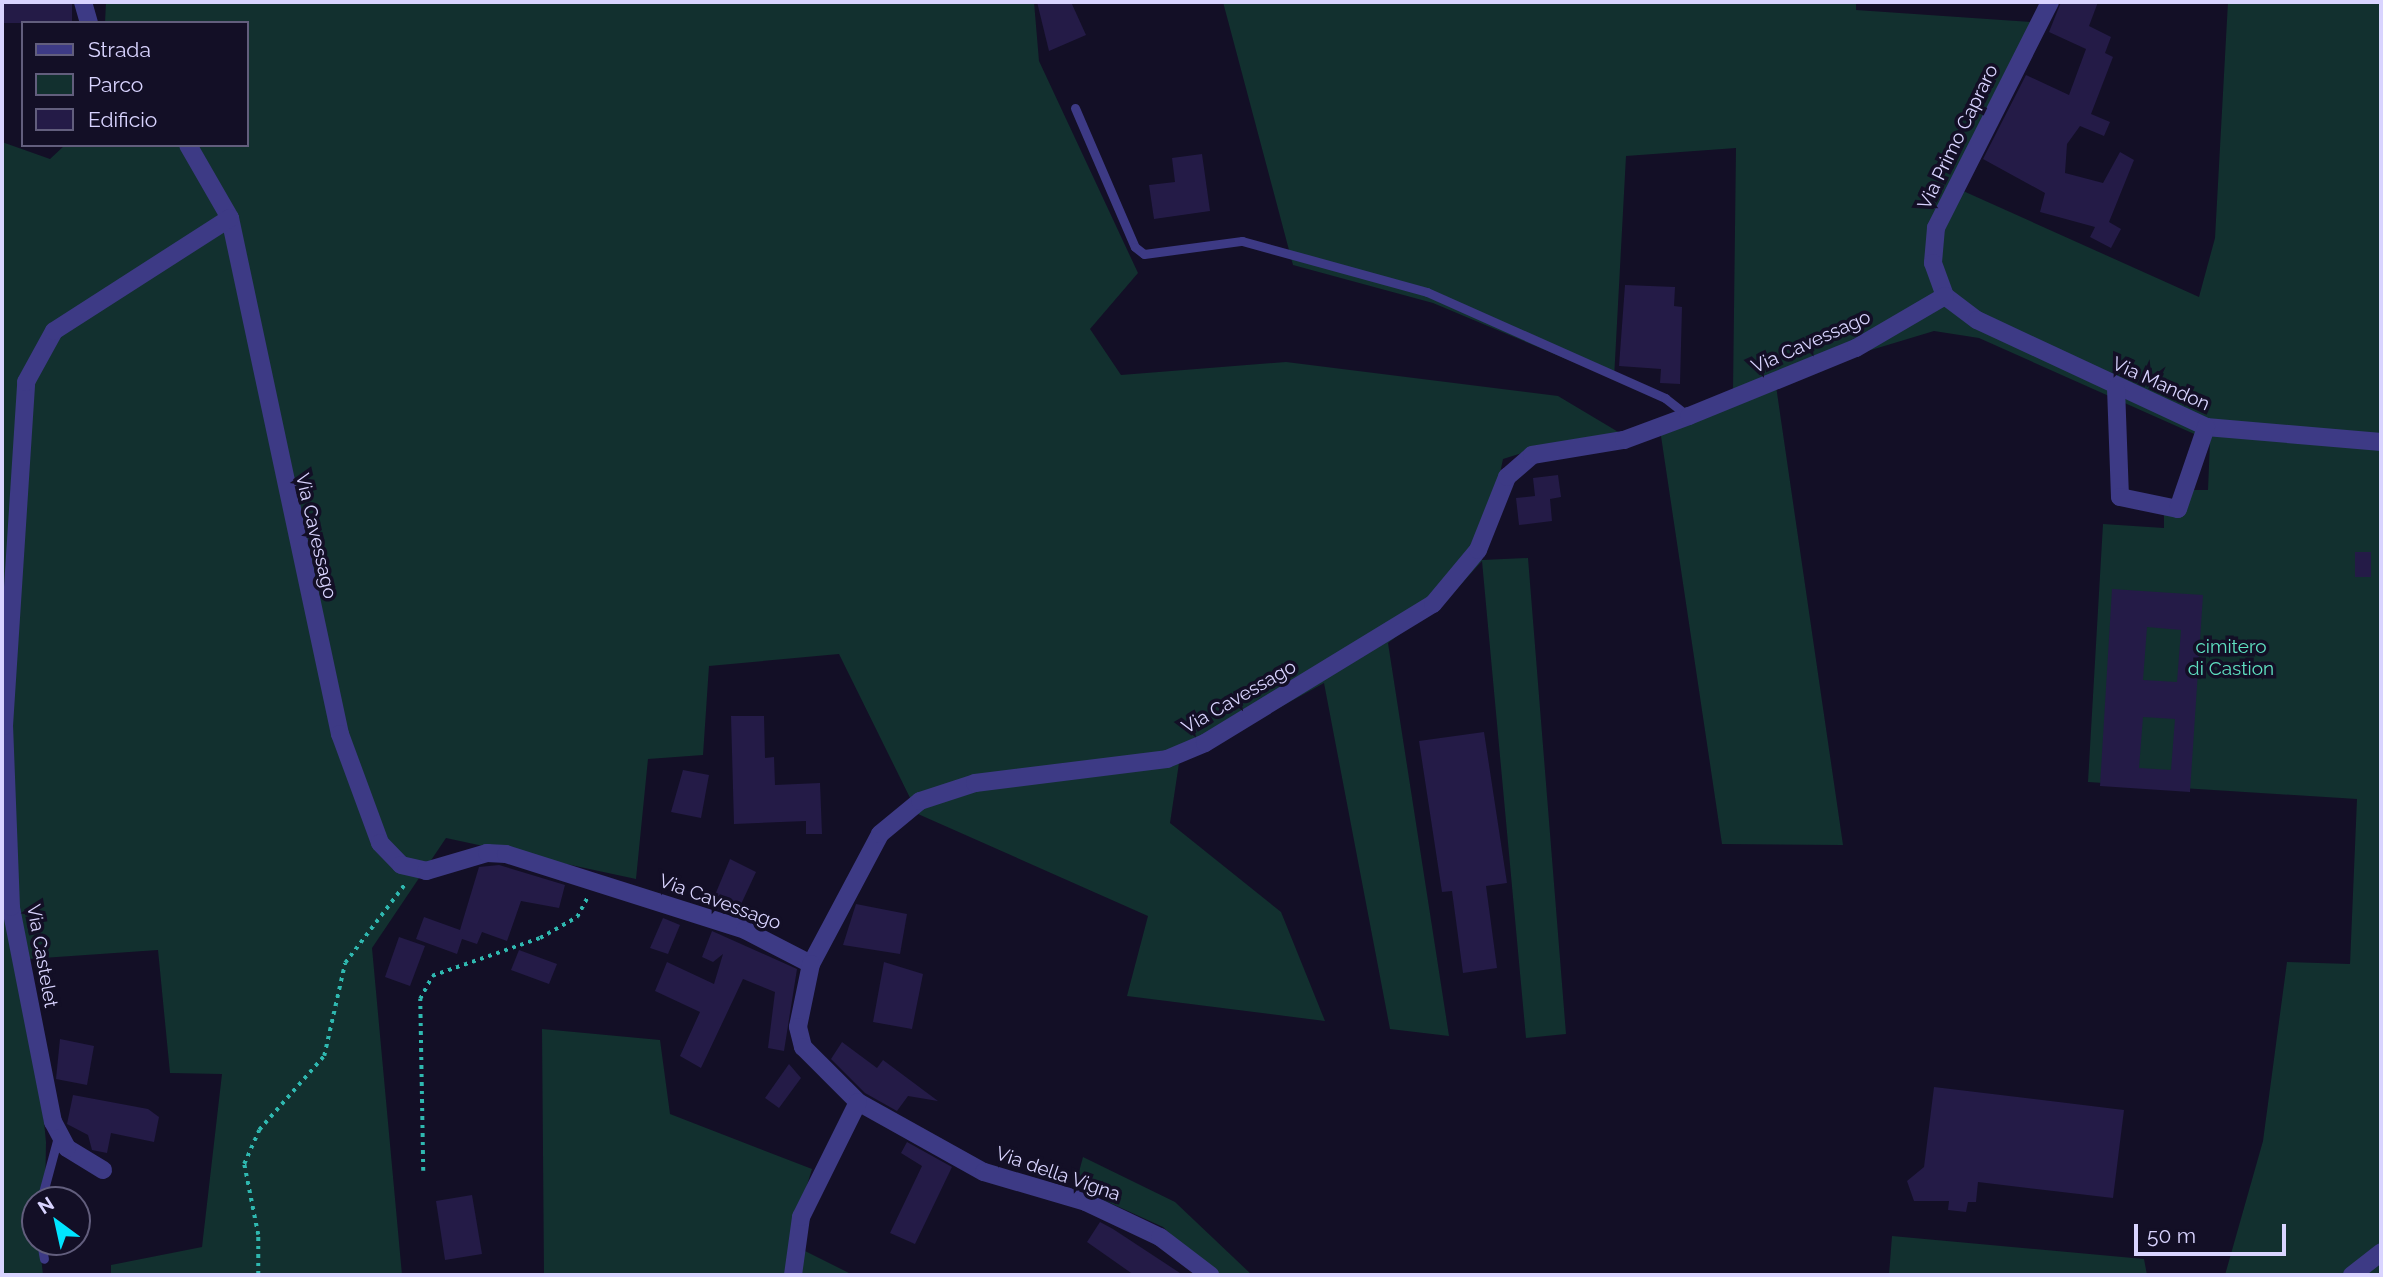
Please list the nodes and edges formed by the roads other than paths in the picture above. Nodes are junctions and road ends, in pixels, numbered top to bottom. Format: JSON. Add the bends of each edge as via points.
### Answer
{"nodes":[{"id":1,"x":83,"y":2,"type":"edge"},
{"id":2,"x":2050,"y":2,"type":"edge"},
{"id":3,"x":88,"y":21,"type":"edge"},
{"id":4,"x":1075,"y":108,"type":"dead end"},
{"id":5,"x":189,"y":147,"type":"edge"},
{"id":6,"x":230,"y":218,"type":"junction"},
{"id":7,"x":1945,"y":296,"type":"junction"},
{"id":8,"x":2116,"y":388,"type":"junction"},
{"id":9,"x":1689,"y":416,"type":"junction"},
{"id":10,"x":2206,"y":427,"type":"junction"},
{"id":11,"x":2381,"y":442,"type":"edge"},
{"id":12,"x":3,"y":727,"type":"edge"},
{"id":13,"x":811,"y":964,"type":"junction"},
{"id":14,"x":858,"y":1102,"type":"junction"},
{"id":15,"x":58,"y":1137,"type":"junction"},
{"id":16,"x":103,"y":1170,"type":"dead end"},
{"id":17,"x":45,"y":1186,"type":"edge"},
{"id":18,"x":2381,"y":1252,"type":"edge"},
{"id":19,"x":43,"y":1256,"type":"edge"},
{"id":20,"x":44,"y":1259,"type":"dead end"},
{"id":21,"x":793,"y":1275,"type":"edge"},
{"id":22,"x":1210,"y":1275,"type":"edge"},
{"id":23,"x":2352,"y":1275,"type":"edge"}],
"edges":[{"from":1,"to":3,"type":"street"},
{"from":2,"to":7,"type":"street","name":"Via Primo Capraro","via":[[1936,228],[1933,263]]},
{"from":4,"to":9,"type":"lane","via":[[1135,247],[1144,254],[1242,241],[1427,292],[1665,398]]},
{"from":5,"to":6,"type":"street","name":"Via Cavessago"},
{"from":6,"to":12,"type":"street","name":"Via Castelet","via":[[54,331],[26,382]]},
{"from":6,"to":13,"type":"street","name":"Via Cavessago","via":[[340,734],[380,843],[414,870],[498,852],[745,930]]},
{"from":7,"to":8,"type":"street","name":"Via Mandon","via":[[1978,320]]},
{"from":7,"to":9,"type":"street","name":"Via Cavessago","via":[[1856,348]]},
{"from":8,"to":10,"type":"street","name":"Via Mandon"},
{"from":8,"to":10,"type":"street","via":[[2120,497],[2179,509]]},
{"from":9,"to":13,"type":"street","name":"Via Cavessago","via":[[1624,440],[1545,450],[1522,461],[1502,486],[1474,556],[1433,604],[1205,743],[1167,759],[975,783],[920,801],[880,834]]},
{"from":10,"to":11,"type":"street","name":"Via Mandon"},
{"from":12,"to":15,"type":"street","name":"Via Castelet","via":[[11,907]]},
{"from":13,"to":14,"type":"street","name":"Via della Vigna","via":[[797,1027],[803,1047]]},
{"from":14,"to":21,"type":"street","via":[[801,1217]]},
{"from":14,"to":22,"type":"street","name":"Via della Vigna","via":[[985,1172],[1086,1202],[1160,1237]]},
{"from":15,"to":16,"type":"street"},
{"from":15,"to":17,"type":"lane"},
{"from":18,"to":23,"type":"street"},
{"from":19,"to":20,"type":"lane"}]}
